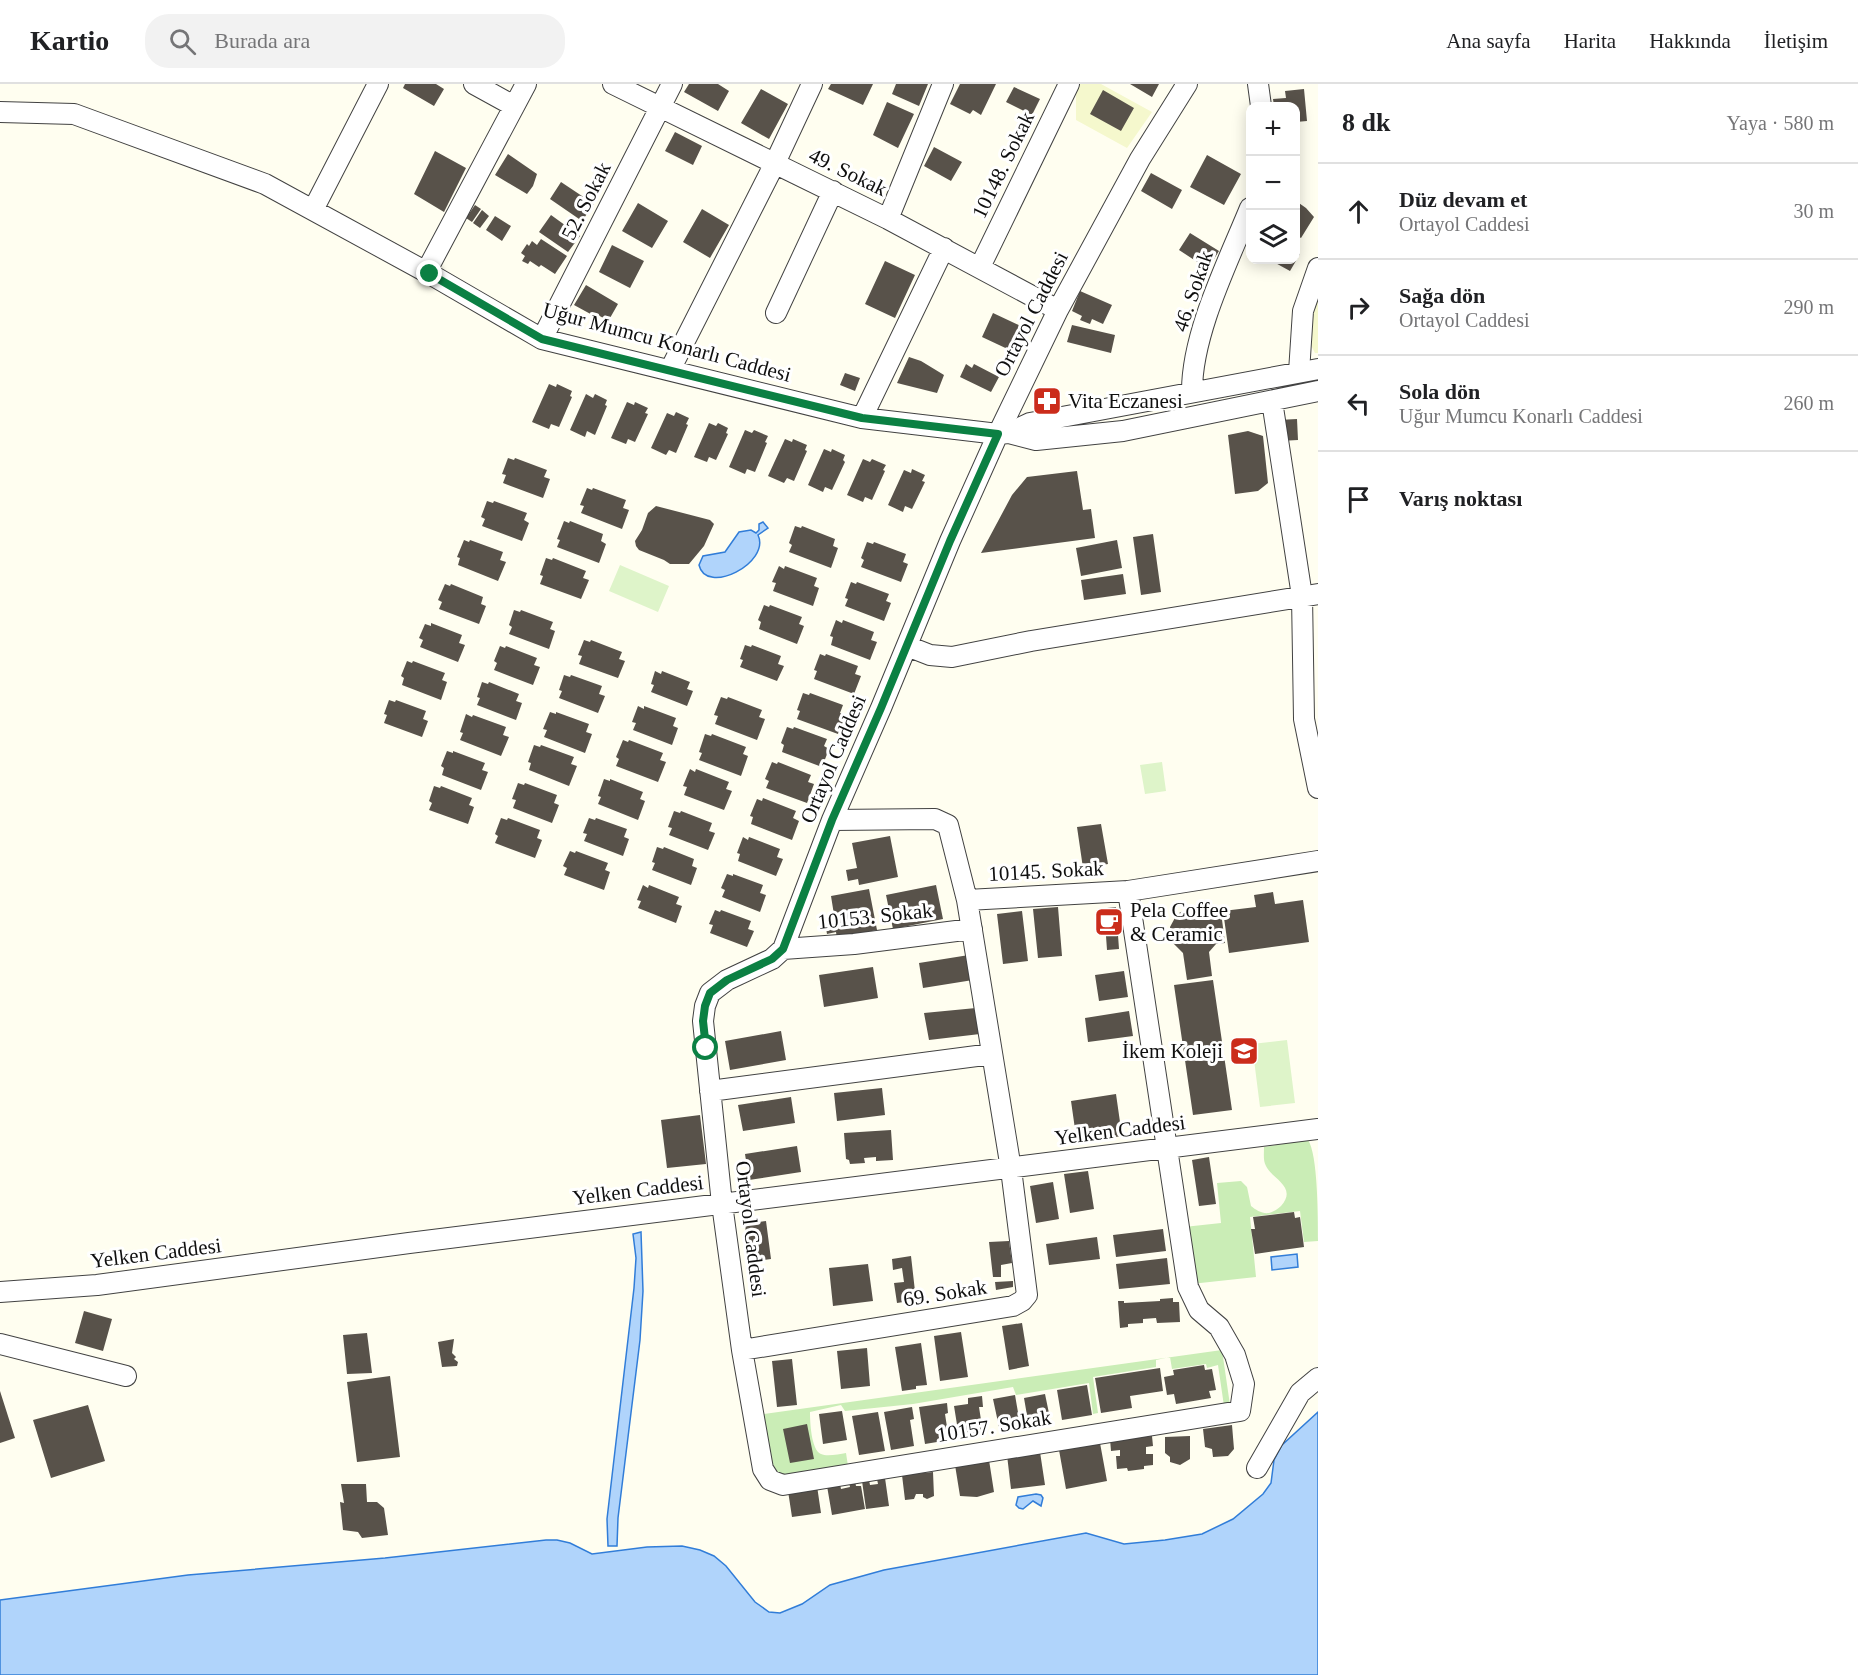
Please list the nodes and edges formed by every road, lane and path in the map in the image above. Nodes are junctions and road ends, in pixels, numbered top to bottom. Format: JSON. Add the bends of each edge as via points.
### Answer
{"nodes":[{"id":1,"x":378,"y":84,"type":"edge"},
{"id":2,"x":474,"y":84,"type":"edge"},
{"id":3,"x":526,"y":84,"type":"edge"},
{"id":4,"x":613,"y":84,"type":"edge"},
{"id":5,"x":672,"y":84,"type":"edge"},
{"id":6,"x":812,"y":84,"type":"edge"},
{"id":7,"x":943,"y":84,"type":"edge"},
{"id":8,"x":1069,"y":84,"type":"edge"},
{"id":9,"x":1187,"y":84,"type":"edge"},
{"id":10,"x":1258,"y":84,"type":"edge"},
{"id":11,"x":1260,"y":102,"type":"edge"},
{"id":12,"x":514,"y":106,"type":"junction"},
{"id":13,"x":662,"y":107,"type":"junction"},
{"id":14,"x":0,"y":112,"type":"edge"},
{"id":15,"x":775,"y":163,"type":"junction"},
{"id":16,"x":833,"y":191,"type":"junction"},
{"id":17,"x":313,"y":210,"type":"junction"},
{"id":18,"x":1250,"y":210,"type":"edge"},
{"id":19,"x":888,"y":219,"type":"junction"},
{"id":20,"x":944,"y":248,"type":"junction"},
{"id":21,"x":980,"y":267,"type":"junction"},
{"id":22,"x":1318,"y":268,"type":"edge"},
{"id":23,"x":426,"y":272,"type":"junction"},
{"id":24,"x":1058,"y":310,"type":"junction"},
{"id":25,"x":776,"y":313,"type":"dead end"},
{"id":26,"x":542,"y":339,"type":"junction"},
{"id":27,"x":670,"y":370,"type":"junction"},
{"id":28,"x":1308,"y":370,"type":"edge"},
{"id":29,"x":1192,"y":391,"type":"junction"},
{"id":30,"x":1318,"y":391,"type":"edge"},
{"id":31,"x":1272,"y":401,"type":"junction"},
{"id":32,"x":862,"y":418,"type":"junction"},
{"id":33,"x":1004,"y":434,"type":"junction"},
{"id":34,"x":1310,"y":595,"type":"edge"},
{"id":35,"x":907,"y":646,"type":"junction"},
{"id":36,"x":1318,"y":788,"type":"edge"},
{"id":37,"x":832,"y":820,"type":"junction"},
{"id":38,"x":1318,"y":861,"type":"edge"},
{"id":39,"x":1128,"y":891,"type":"junction"},
{"id":40,"x":967,"y":900,"type":"junction"},
{"id":41,"x":972,"y":929,"type":"junction"},
{"id":42,"x":783,"y":949,"type":"junction"},
{"id":43,"x":992,"y":1054,"type":"junction"},
{"id":44,"x":710,"y":1091,"type":"junction"},
{"id":45,"x":1318,"y":1129,"type":"edge"},
{"id":46,"x":1168,"y":1148,"type":"junction"},
{"id":47,"x":1011,"y":1169,"type":"junction"},
{"id":48,"x":722,"y":1204,"type":"junction"},
{"id":49,"x":0,"y":1292,"type":"edge"},
{"id":50,"x":0,"y":1344,"type":"edge"},
{"id":51,"x":742,"y":1350,"type":"junction"},
{"id":52,"x":126,"y":1376,"type":"dead end"},
{"id":53,"x":1318,"y":1378,"type":"edge"},
{"id":54,"x":1257,"y":1468,"type":"dead end"},
{"id":55,"x":763,"y":1469,"type":"joint"}],
"edges":[{"from":1,"to":17,"type":"street"},
{"from":2,"to":12,"type":"street"},
{"from":3,"to":12,"type":"street"},
{"from":4,"to":13,"type":"street","name":"49. Sokak"},
{"from":5,"to":13,"type":"street","name":"52. Sokak"},
{"from":6,"to":15,"type":"street"},
{"from":7,"to":19,"type":"street"},
{"from":8,"to":21,"type":"street","name":"10148. Sokak"},
{"from":9,"to":24,"type":"street","name":"Ortayol Caddesi","via":[[1140,159]]},
{"from":10,"to":11,"type":"street"},
{"from":12,"to":23,"type":"street"},
{"from":13,"to":15,"type":"street","name":"49. Sokak"},
{"from":13,"to":26,"type":"street","name":"52. Sokak"},
{"from":14,"to":17,"type":"street","name":"Uğur Mumcu Konarlı Caddesi","via":[[74,114],[265,184]]},
{"from":15,"to":16,"type":"street","name":"49. Sokak"},
{"from":15,"to":27,"type":"street"},
{"from":16,"to":19,"type":"street","name":"49. Sokak"},
{"from":16,"to":25,"type":"street"},
{"from":17,"to":23,"type":"street","name":"Uğur Mumcu Konarlı Caddesi"},
{"from":18,"to":29,"type":"street","name":"46. Sokak","via":[[1210,306],[1192,374]]},
{"from":19,"to":20,"type":"street","name":"49. Sokak"},
{"from":20,"to":21,"type":"street","name":"49. Sokak"},
{"from":20,"to":32,"type":"street"},
{"from":21,"to":24,"type":"street","name":"49. Sokak"},
{"from":22,"to":28,"type":"street","via":[[1303,311]]},
{"from":23,"to":26,"type":"street","name":"Uğur Mumcu Konarlı Caddesi"},
{"from":24,"to":33,"type":"street","name":"Ortayol Caddesi"},
{"from":26,"to":27,"type":"street","name":"Uğur Mumcu Konarlı Caddesi"},
{"from":27,"to":32,"type":"street","name":"Uğur Mumcu Konarlı Caddesi"},
{"from":28,"to":29,"type":"street","name":"Uğur Mumcu Konarlı Caddesi"},
{"from":29,"to":33,"type":"street","name":"Uğur Mumcu Konarlı Caddesi","via":[[1030,423]]},
{"from":30,"to":31,"type":"street","name":"Uğur Mumcu Konarlı Caddesi"},
{"from":31,"to":33,"type":"street","name":"Uğur Mumcu Konarlı Caddesi","via":[[1123,431],[1036,440]]},
{"from":31,"to":34,"type":"street"},
{"from":32,"to":33,"type":"street","name":"Uğur Mumcu Konarlı Caddesi"},
{"from":33,"to":35,"type":"street","name":"Ortayol Caddesi","via":[[950,541]]},
{"from":34,"to":35,"type":"street","via":[[952,657],[930,655]]},
{"from":34,"to":36,"type":"street","via":[[1304,719]]},
{"from":35,"to":37,"type":"street","name":"Ortayol Caddesi"},
{"from":37,"to":40,"type":"street","name":"69. Sokak","via":[[935,819],[948,825]]},
{"from":37,"to":42,"type":"street","name":"Ortayol Caddesi"},
{"from":38,"to":39,"type":"street","name":"10145. Sokak"},
{"from":39,"to":40,"type":"street","name":"10145. Sokak"},
{"from":39,"to":46,"type":"street"},
{"from":40,"to":41,"type":"street","name":"69. Sokak"},
{"from":41,"to":42,"type":"street","name":"10153. Sokak"},
{"from":41,"to":43,"type":"street","name":"69. Sokak"},
{"from":42,"to":44,"type":"street","name":"Ortayol Caddesi","via":[[710,993],[703,1021]]},
{"from":43,"to":44,"type":"street"},
{"from":43,"to":47,"type":"street","name":"69. Sokak"},
{"from":44,"to":48,"type":"street","name":"Ortayol Caddesi"},
{"from":45,"to":46,"type":"street","name":"Yelken Caddesi"},
{"from":46,"to":47,"type":"street","name":"Yelken Caddesi"},
{"from":46,"to":55,"type":"street","name":"10157. Sokak","via":[[1188,1287],[1199,1310],[1219,1327],[1235,1355],[1244,1384],[1240,1411],[783,1485],[770,1480]]},
{"from":47,"to":48,"type":"street","name":"Yelken Caddesi"},
{"from":47,"to":51,"type":"street","name":"69. Sokak","via":[[1027,1295],[1022,1301],[1013,1306]]},
{"from":48,"to":49,"type":"street","name":"Yelken Caddesi","via":[[97,1285]]},
{"from":48,"to":51,"type":"street","name":"Ortayol Caddesi"},
{"from":50,"to":52,"type":"street"},
{"from":51,"to":55,"type":"street","name":"Ortayol Caddesi"},
{"from":53,"to":54,"type":"street","via":[[1300,1393]]}]}
